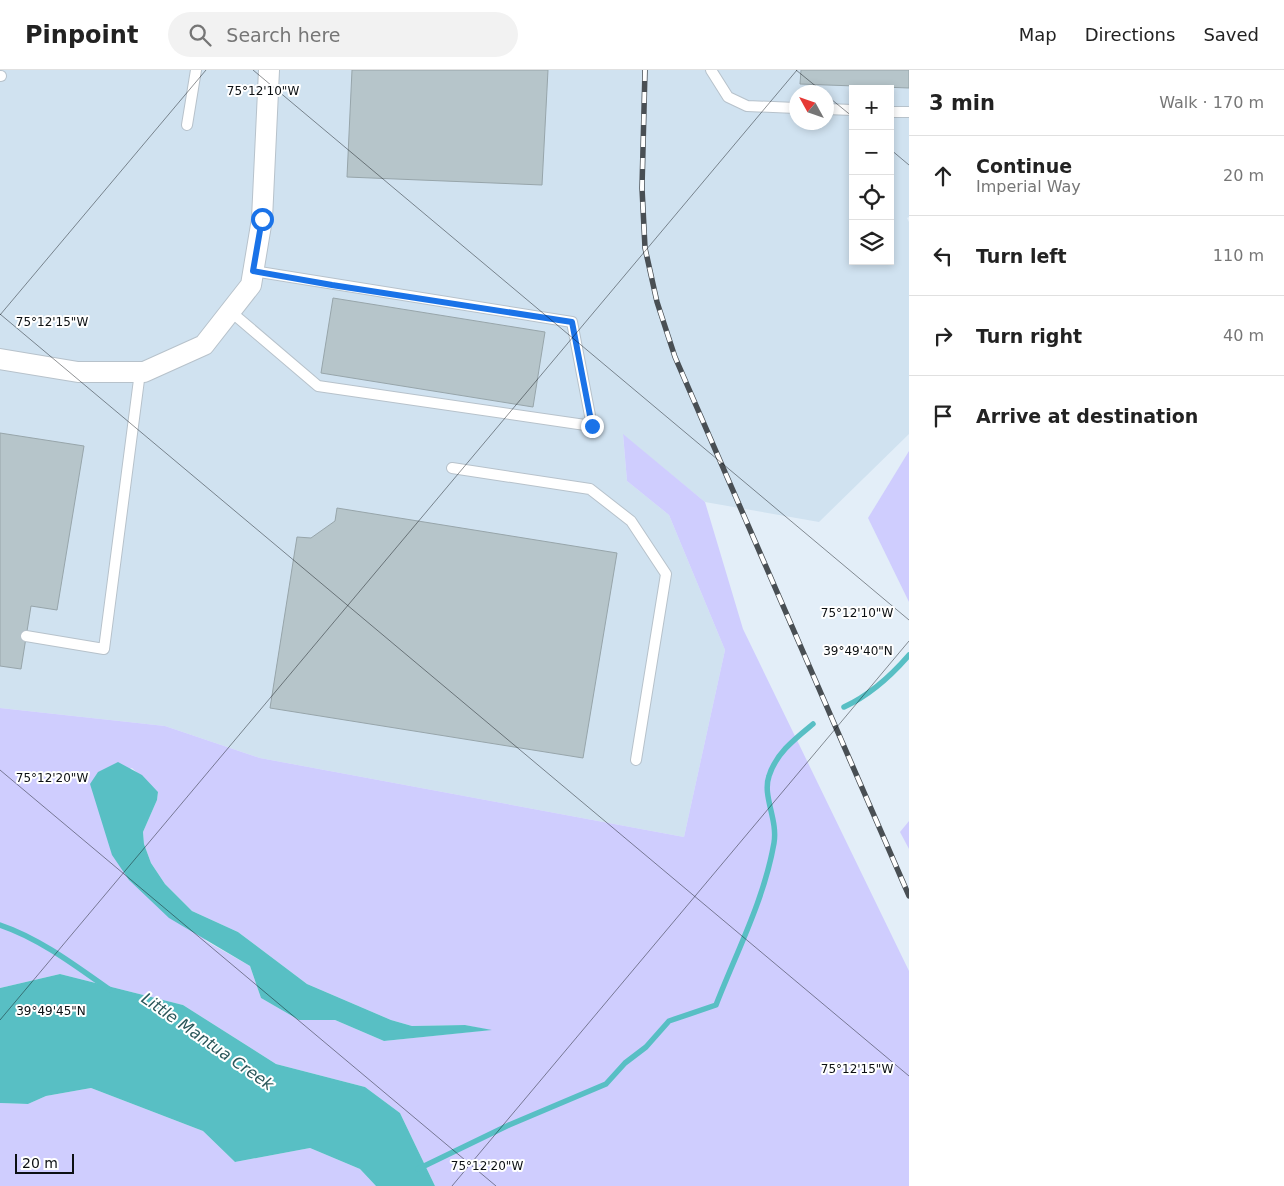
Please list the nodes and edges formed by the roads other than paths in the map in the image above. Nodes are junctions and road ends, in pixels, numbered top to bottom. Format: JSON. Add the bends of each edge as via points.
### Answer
{"nodes":[{"id":1,"x":196,"y":70,"type":"edge"},
{"id":2,"x":269,"y":70,"type":"edge"},
{"id":3,"x":710,"y":70,"type":"edge"},
{"id":4,"x":789,"y":108,"type":"edge"},
{"id":5,"x":834,"y":109,"type":"edge"},
{"id":6,"x":849,"y":110,"type":"edge"},
{"id":7,"x":894,"y":112,"type":"edge"},
{"id":8,"x":909,"y":112,"type":"edge"},
{"id":9,"x":187,"y":125,"type":"dead end"},
{"id":10,"x":253,"y":271,"type":"junction"},
{"id":11,"x":230,"y":311,"type":"junction"},
{"id":12,"x":0,"y":359,"type":"edge"},
{"id":13,"x":140,"y":372,"type":"junction"},
{"id":14,"x":452,"y":468,"type":"dead end"},
{"id":15,"x":26,"y":636,"type":"dead end"},
{"id":16,"x":636,"y":760,"type":"dead end"}],
"edges":[{"from":1,"to":9,"type":"lane"},
{"from":2,"to":10,"type":"street","via":[[262,219]]},
{"from":3,"to":4,"type":"lane","via":[[728,97],[748,106]]},
{"from":5,"to":6,"type":"lane"},
{"from":7,"to":8,"type":"lane"},
{"from":10,"to":11,"type":"street","via":[[251,285]]},
{"from":10,"to":11,"type":"lane","via":[[572,322],[592,426],[318,386]]},
{"from":11,"to":13,"type":"street","via":[[204,345]]},
{"from":12,"to":13,"type":"street","via":[[78,372]]},
{"from":13,"to":15,"type":"lane","via":[[104,649]]},
{"from":14,"to":16,"type":"lane","via":[[590,489],[631,520],[666,574]]}]}
